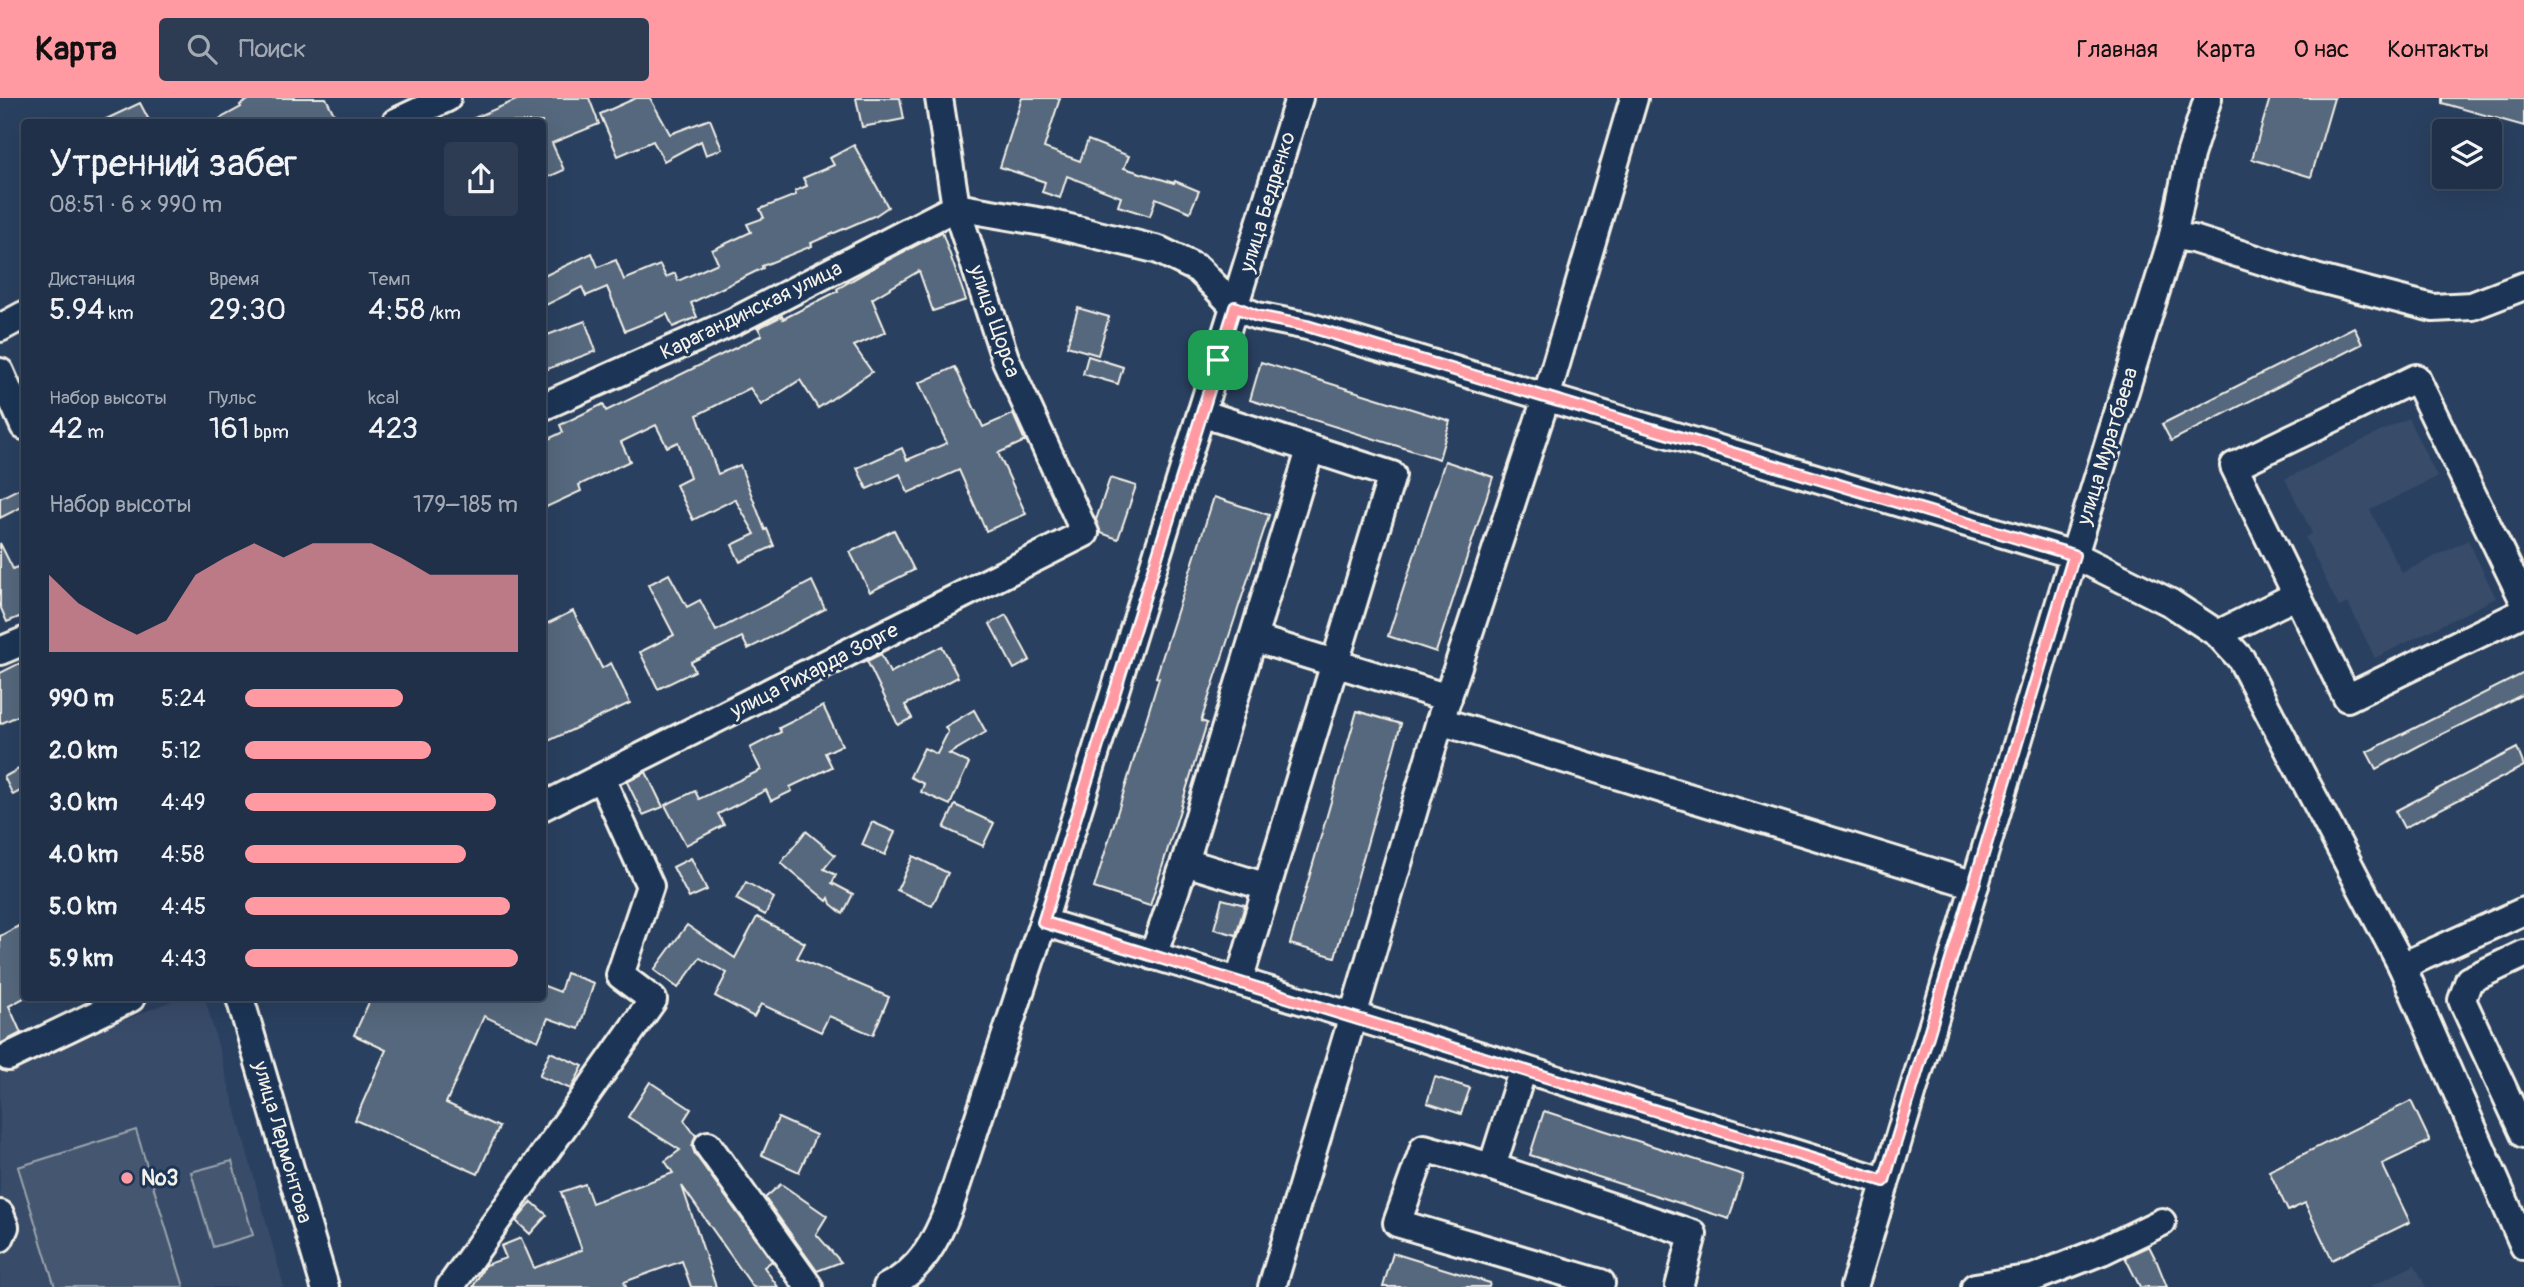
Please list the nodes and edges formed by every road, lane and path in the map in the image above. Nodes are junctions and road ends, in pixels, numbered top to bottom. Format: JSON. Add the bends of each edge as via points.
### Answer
{"nodes":[{"id":1,"x":447,"y":98,"type":"edge"},
{"id":2,"x":939,"y":98,"type":"edge"},
{"id":3,"x":1299,"y":98,"type":"edge"},
{"id":4,"x":1634,"y":98,"type":"edge"},
{"id":5,"x":2208,"y":98,"type":"edge"},
{"id":6,"x":402,"y":119,"type":"edge"},
{"id":7,"x":957,"y":207,"type":"junction"},
{"id":8,"x":2173,"y":236,"type":"junction"},
{"id":9,"x":2524,"y":286,"type":"edge"},
{"id":10,"x":1235,"y":307,"type":"junction"},
{"id":11,"x":21,"y":316,"type":"edge"},
{"id":12,"x":0,"y":328,"type":"edge"},
{"id":13,"x":0,"y":372,"type":"edge"},
{"id":14,"x":1546,"y":398,"type":"junction"},
{"id":15,"x":546,"y":405,"type":"edge"},
{"id":16,"x":1201,"y":413,"type":"junction"},
{"id":17,"x":21,"y":419,"type":"edge"},
{"id":18,"x":1310,"y":450,"type":"junction"},
{"id":19,"x":1085,"y":533,"type":"joint"},
{"id":20,"x":2074,"y":555,"type":"junction"},
{"id":21,"x":2297,"y":595,"type":"junction"},
{"id":22,"x":2524,"y":601,"type":"edge"},
{"id":23,"x":2524,"y":612,"type":"edge"},
{"id":24,"x":2218,"y":634,"type":"junction"},
{"id":25,"x":1253,"y":638,"type":"junction"},
{"id":26,"x":21,"y":642,"type":"edge"},
{"id":27,"x":0,"y":651,"type":"edge"},
{"id":28,"x":1335,"y":663,"type":"junction"},
{"id":29,"x":1444,"y":710,"type":"junction"},
{"id":30,"x":600,"y":778,"type":"junction"},
{"id":31,"x":546,"y":805,"type":"edge"},
{"id":32,"x":1185,"y":862,"type":"junction"},
{"id":33,"x":1975,"y":885,"type":"junction"},
{"id":34,"x":1267,"y":887,"type":"junction"},
{"id":35,"x":2524,"y":911,"type":"edge"},
{"id":36,"x":1043,"y":922,"type":"junction"},
{"id":37,"x":2524,"y":954,"type":"edge"},
{"id":38,"x":1153,"y":956,"type":"junction"},
{"id":39,"x":2402,"y":966,"type":"junction"},
{"id":40,"x":1239,"y":981,"type":"junction"},
{"id":41,"x":125,"y":1001,"type":"edge"},
{"id":42,"x":241,"y":1001,"type":"edge"},
{"id":43,"x":1353,"y":1016,"type":"junction"},
{"id":44,"x":8,"y":1057,"type":"dead end"},
{"id":45,"x":1524,"y":1069,"type":"junction"},
{"id":46,"x":2524,"y":1134,"type":"edge"},
{"id":47,"x":708,"y":1145,"type":"dead end"},
{"id":48,"x":1492,"y":1167,"type":"junction"},
{"id":49,"x":1884,"y":1181,"type":"junction"},
{"id":50,"x":0,"y":1214,"type":"edge"},
{"id":51,"x":2162,"y":1222,"type":"dead end"},
{"id":52,"x":0,"y":1238,"type":"edge"},
{"id":53,"x":2524,"y":1246,"type":"edge"},
{"id":54,"x":1604,"y":1286,"type":"edge"},
{"id":55,"x":325,"y":1287,"type":"edge"},
{"id":56,"x":450,"y":1287,"type":"edge"},
{"id":57,"x":809,"y":1287,"type":"edge"},
{"id":58,"x":887,"y":1287,"type":"edge"},
{"id":59,"x":1272,"y":1287,"type":"edge"},
{"id":60,"x":1679,"y":1287,"type":"edge"},
{"id":61,"x":1854,"y":1287,"type":"edge"},
{"id":62,"x":1975,"y":1287,"type":"edge"}],
"edges":[{"from":1,"to":6,"type":"street"},
{"from":2,"to":7,"type":"street","name":"улица Щорса"},
{"from":3,"to":10,"type":"street","name":"улица Бедренко"},
{"from":4,"to":14,"type":"street"},
{"from":5,"to":8,"type":"street","name":"улица Муратбаева"},
{"from":7,"to":10,"type":"street","via":[[1049,223],[1159,250],[1199,268]]},
{"from":7,"to":15,"type":"street","name":"Карагандинская улица","via":[[735,321]]},
{"from":7,"to":19,"type":"street","name":"улица Щорса","via":[[1005,358]]},
{"from":8,"to":9,"type":"street","via":[[2433,308],[2472,306]]},
{"from":8,"to":20,"type":"street","name":"улица Муратбаева"},
{"from":10,"to":14,"type":"street"},
{"from":10,"to":16,"type":"street","name":"улица Бедренко"},
{"from":11,"to":12,"type":"street"},
{"from":13,"to":17,"type":"street"},
{"from":14,"to":20,"type":"street"},
{"from":14,"to":29,"type":"street"},
{"from":16,"to":18,"type":"street"},
{"from":16,"to":36,"type":"street","name":"улица Бедренко"},
{"from":18,"to":25,"type":"street"},
{"from":18,"to":28,"type":"street","via":[[1392,475]]},
{"from":19,"to":30,"type":"street","name":"улица Рихарда Зорге"},
{"from":20,"to":24,"type":"street","via":[[2171,603]]},
{"from":20,"to":33,"type":"street","name":"улица Муратбаева"},
{"from":21,"to":22,"type":"street","via":[[2234,466],[2416,378]]},
{"from":21,"to":23,"type":"street","via":[[2347,698]]},
{"from":21,"to":24,"type":"street"},
{"from":24,"to":39,"type":"street","via":[[2241,659],[2259,690]]},
{"from":25,"to":28,"type":"street"},
{"from":25,"to":32,"type":"street"},
{"from":26,"to":27,"type":"street"},
{"from":28,"to":29,"type":"street"},
{"from":28,"to":34,"type":"street"},
{"from":29,"to":33,"type":"street"},
{"from":29,"to":43,"type":"street"},
{"from":30,"to":31,"type":"street","name":"улица Рихарда Зорге"},
{"from":30,"to":56,"type":"street","via":[[650,886],[621,975],[653,1000]]},
{"from":32,"to":34,"type":"street"},
{"from":32,"to":38,"type":"street"},
{"from":33,"to":49,"type":"street","name":"улица Муратбаева"},
{"from":34,"to":40,"type":"street"},
{"from":35,"to":39,"type":"street"},
{"from":36,"to":38,"type":"street"},
{"from":36,"to":58,"type":"street","name":"улица Бедренко","via":[[935,1242],[917,1266]]},
{"from":37,"to":46,"type":"street","via":[[2469,980],[2462,1000]]},
{"from":38,"to":40,"type":"street"},
{"from":39,"to":53,"type":"street"},
{"from":40,"to":43,"type":"street"},
{"from":41,"to":44,"type":"street"},
{"from":42,"to":55,"type":"street","name":"улица Лермонтова"},
{"from":43,"to":45,"type":"street"},
{"from":43,"to":59,"type":"street"},
{"from":45,"to":48,"type":"street"},
{"from":45,"to":49,"type":"street"},
{"from":47,"to":57,"type":"street"},
{"from":48,"to":54,"type":"street","via":[[1424,1148],[1397,1223]]},
{"from":48,"to":60,"type":"street","via":[[1693,1234]]},
{"from":49,"to":61,"type":"street","name":"улица Муратбаева"},
{"from":50,"to":52,"type":"street","via":[[5,1227]]},
{"from":51,"to":62,"type":"street","via":[[2033,1278]]}]}
